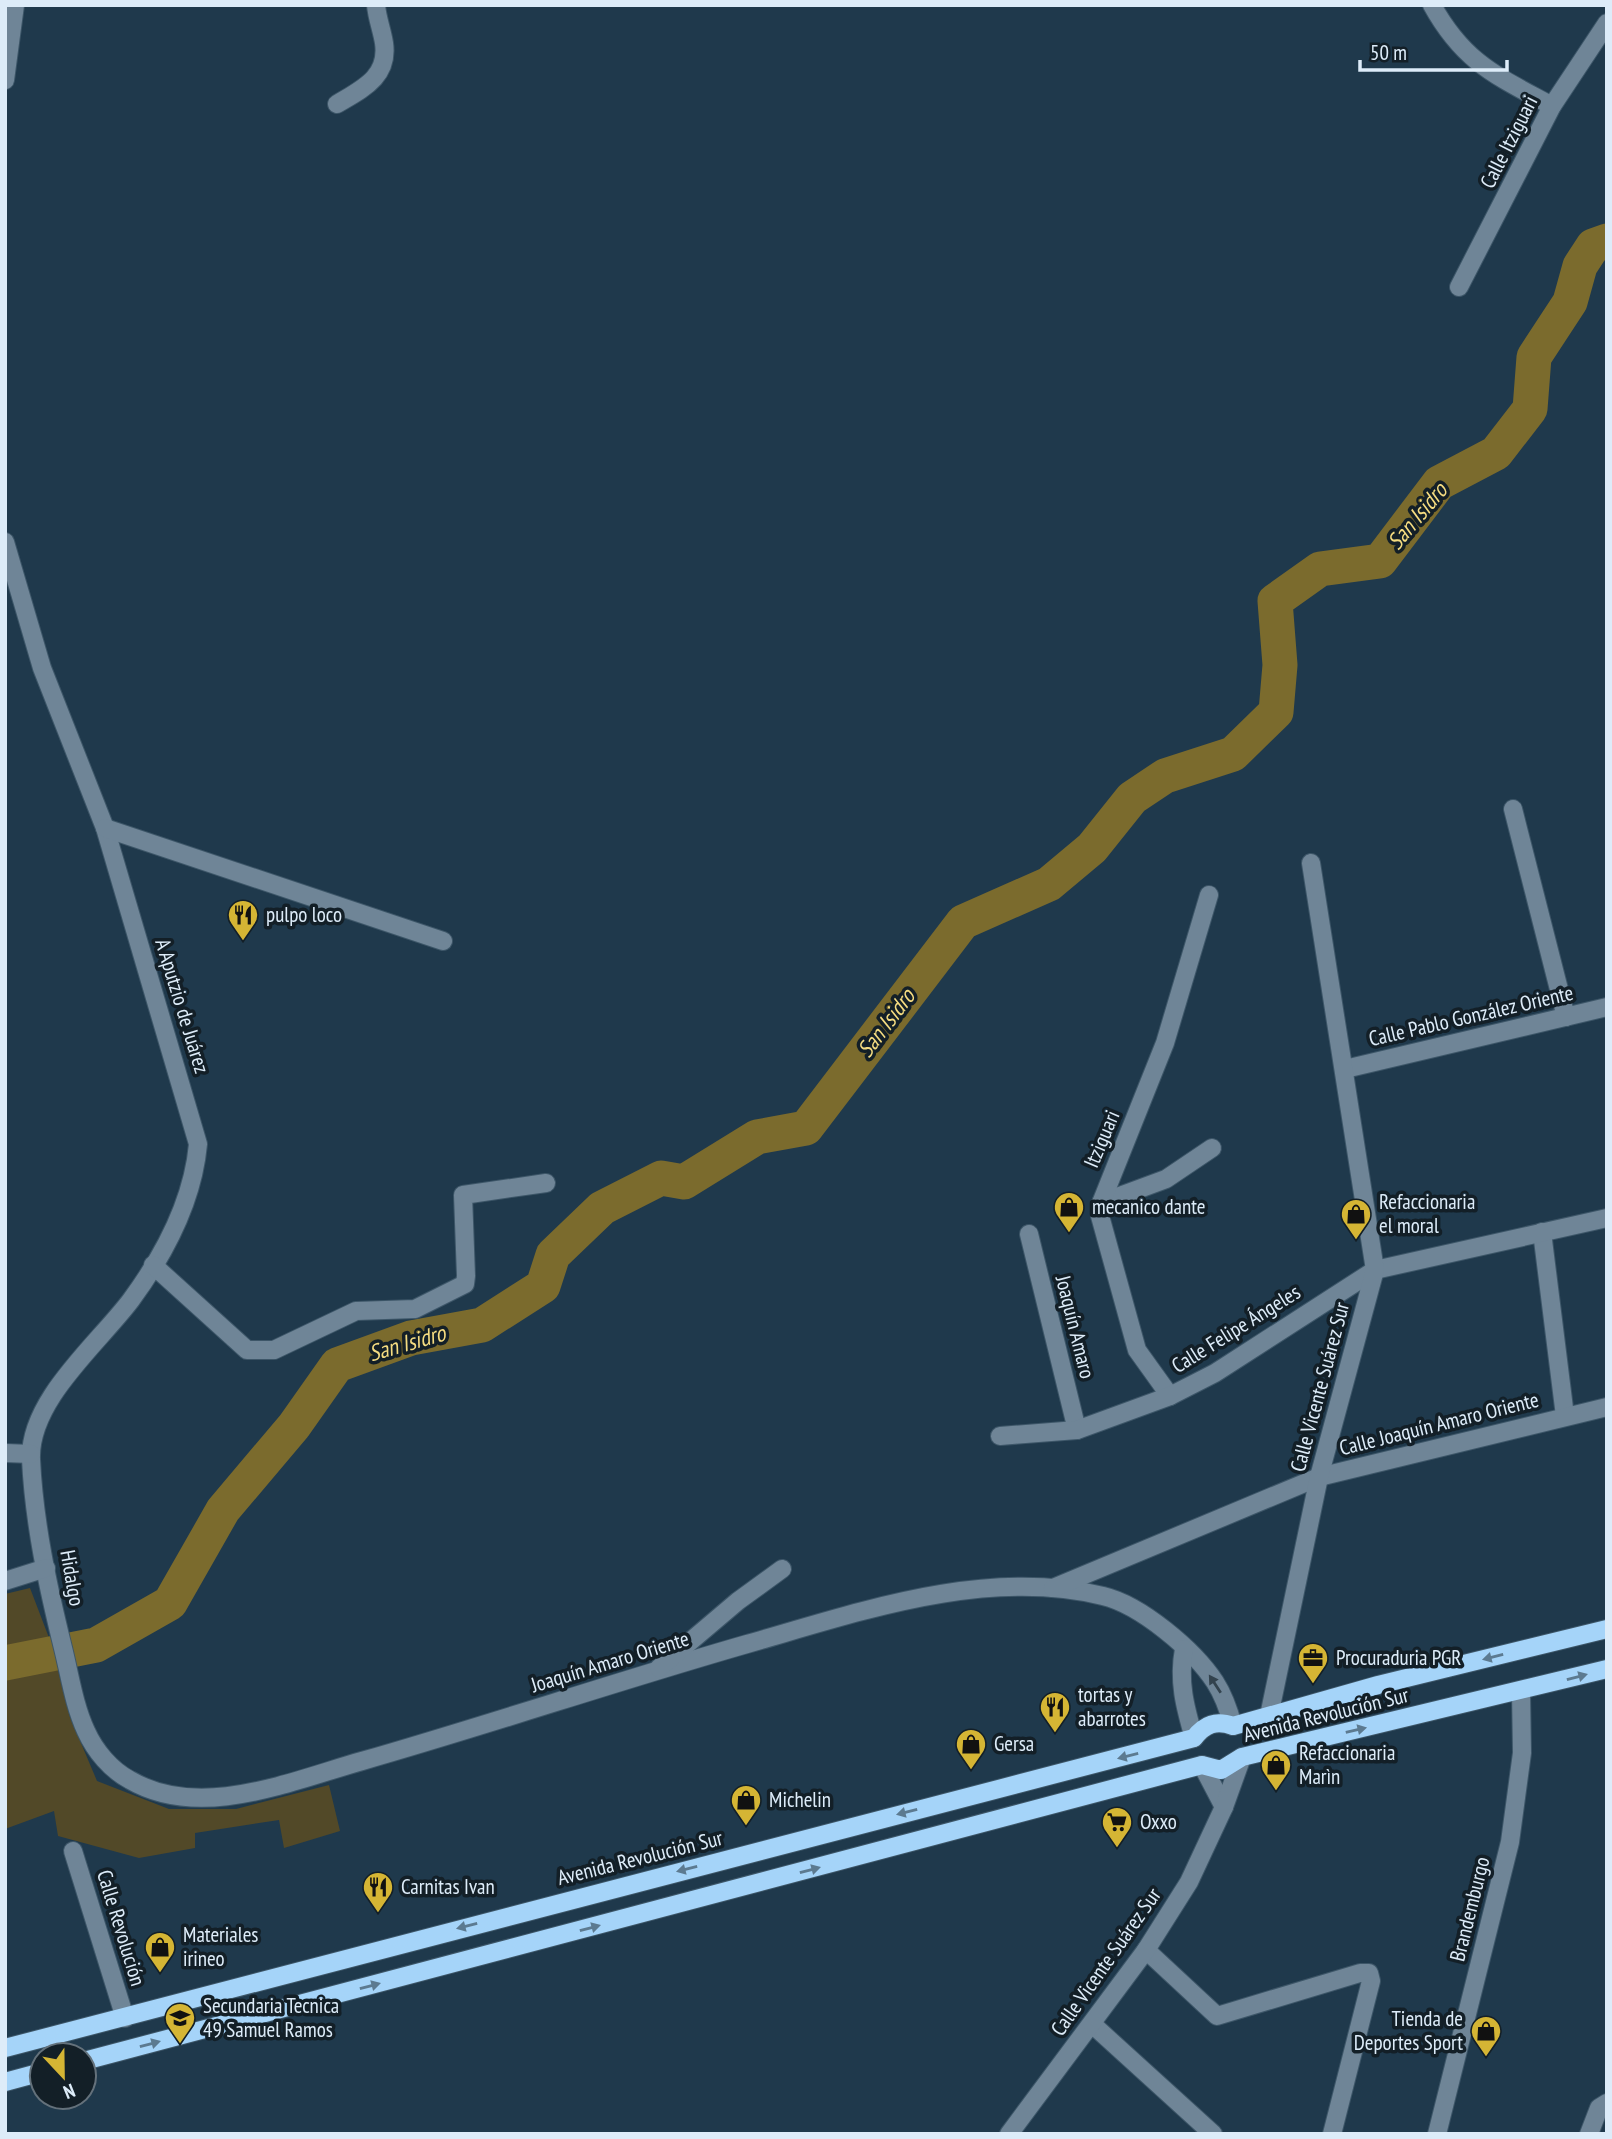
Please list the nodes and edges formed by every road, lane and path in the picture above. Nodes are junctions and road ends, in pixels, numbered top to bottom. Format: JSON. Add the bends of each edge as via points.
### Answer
{"nodes":[{"id":1,"x":15,"y":5,"type":"edge"},
{"id":2,"x":376,"y":5,"type":"edge"},
{"id":3,"x":1432,"y":5,"type":"edge"},
{"id":4,"x":1607,"y":23,"type":"edge"},
{"id":5,"x":5,"y":80,"type":"edge"},
{"id":6,"x":337,"y":104,"type":"dead end"},
{"id":7,"x":1552,"y":106,"type":"junction"},
{"id":8,"x":1459,"y":287,"type":"dead end"},
{"id":9,"x":5,"y":542,"type":"edge"},
{"id":10,"x":1513,"y":809,"type":"dead end"},
{"id":11,"x":105,"y":828,"type":"junction"},
{"id":12,"x":1311,"y":863,"type":"dead end"},
{"id":13,"x":1209,"y":895,"type":"dead end"},
{"id":14,"x":443,"y":942,"type":"dead end"},
{"id":15,"x":1607,"y":1007,"type":"edge"},
{"id":16,"x":1566,"y":1017,"type":"junction"},
{"id":17,"x":1345,"y":1069,"type":"junction"},
{"id":18,"x":1212,"y":1147,"type":"dead end"},
{"id":19,"x":546,"y":1183,"type":"dead end"},
{"id":20,"x":1101,"y":1203,"type":"junction"},
{"id":21,"x":1607,"y":1218,"type":"edge"},
{"id":22,"x":1542,"y":1232,"type":"junction"},
{"id":23,"x":1029,"y":1234,"type":"dead end"},
{"id":24,"x":153,"y":1265,"type":"junction"},
{"id":25,"x":1375,"y":1270,"type":"junction"},
{"id":26,"x":1170,"y":1395,"type":"junction"},
{"id":27,"x":1607,"y":1406,"type":"edge"},
{"id":28,"x":1565,"y":1416,"type":"junction"},
{"id":29,"x":1077,"y":1430,"type":"junction"},
{"id":30,"x":1000,"y":1436,"type":"dead end"},
{"id":31,"x":5,"y":1453,"type":"edge"},
{"id":32,"x":31,"y":1454,"type":"junction"},
{"id":33,"x":1319,"y":1477,"type":"junction"},
{"id":34,"x":782,"y":1569,"type":"dead end"},
{"id":35,"x":46,"y":1574,"type":"junction"},
{"id":36,"x":5,"y":1581,"type":"edge"},
{"id":37,"x":1052,"y":1589,"type":"junction"},
{"id":38,"x":1607,"y":1629,"type":"edge"},
{"id":39,"x":1185,"y":1649,"type":"junction"},
{"id":40,"x":1607,"y":1669,"type":"edge"},
{"id":41,"x":657,"y":1670,"type":"junction"},
{"id":42,"x":1521,"y":1692,"type":"junction"},
{"id":43,"x":77,"y":1707,"type":"joint"},
{"id":44,"x":1269,"y":1716,"type":"junction"},
{"id":45,"x":1233,"y":1726,"type":"junction"},
{"id":46,"x":1194,"y":1738,"type":"junction"},
{"id":47,"x":1242,"y":1757,"type":"junction"},
{"id":48,"x":1202,"y":1765,"type":"junction"},
{"id":49,"x":1224,"y":1807,"type":"junction"},
{"id":50,"x":73,"y":1851,"type":"dead end"},
{"id":51,"x":1146,"y":1950,"type":"junction"},
{"id":52,"x":125,"y":2018,"type":"junction"},
{"id":53,"x":1091,"y":2024,"type":"junction"},
{"id":54,"x":5,"y":2048,"type":"edge"},
{"id":55,"x":98,"y":2057,"type":"edge"},
{"id":56,"x":28,"y":2076,"type":"edge"},
{"id":57,"x":5,"y":2082,"type":"edge"},
{"id":58,"x":1607,"y":2103,"type":"edge"},
{"id":59,"x":1009,"y":2134,"type":"edge"},
{"id":60,"x":1213,"y":2134,"type":"edge"},
{"id":61,"x":1332,"y":2134,"type":"edge"},
{"id":62,"x":1437,"y":2134,"type":"edge"},
{"id":63,"x":1589,"y":2134,"type":"edge"}],
"edges":[{"from":1,"to":5,"type":"street"},
{"from":2,"to":6,"type":"street","via":[[383,65],[369,85]]},
{"from":3,"to":7,"type":"street","via":[[1467,55],[1485,70]]},
{"from":4,"to":7,"type":"street","name":"Calle Itziguari"},
{"from":7,"to":8,"type":"street","name":"Calle Itziguari"},
{"from":9,"to":11,"type":"street","name":"A Aputzio de Juárez","via":[[42,668]]},
{"from":10,"to":16,"type":"street"},
{"from":11,"to":14,"type":"street"},
{"from":11,"to":24,"type":"street","name":"A Aputzio de Juárez","via":[[198,1144],[186,1198]]},
{"from":12,"to":17,"type":"street","name":"Calle Vicente Suárez Sur"},
{"from":13,"to":20,"type":"street","name":"Itziguari","via":[[1165,1043]]},
{"from":15,"to":16,"type":"street","name":"Calle Pablo González Oriente"},
{"from":16,"to":17,"type":"street","name":"Calle Pablo González Oriente"},
{"from":17,"to":25,"type":"street","name":"Calle Vicente Suárez Sur"},
{"from":18,"to":20,"type":"street","via":[[1166,1180]]},
{"from":19,"to":24,"type":"street","via":[[463,1195],[466,1276],[457,1291],[415,1309],[356,1311],[274,1350],[247,1350]]},
{"from":20,"to":26,"type":"street","name":"Itziguari","via":[[1100,1216],[1137,1350]]},
{"from":21,"to":22,"type":"street","name":"Calle Felipe Ángeles"},
{"from":22,"to":25,"type":"street","name":"Calle Felipe Ángeles"},
{"from":22,"to":28,"type":"street"},
{"from":23,"to":29,"type":"street","name":"Joaquín Amaro"},
{"from":24,"to":32,"type":"street","name":"A Aputzio de Juárez","via":[[130,1300],[58,1385]]},
{"from":25,"to":26,"type":"street","name":"Calle Felipe Ángeles","via":[[1215,1373]]},
{"from":25,"to":33,"type":"street","name":"Calle Vicente Suárez Sur"},
{"from":26,"to":29,"type":"street","name":"Calle Felipe Ángeles"},
{"from":27,"to":28,"type":"street","name":"Calle Joaquín Amaro Oriente"},
{"from":28,"to":33,"type":"street","name":"Calle Joaquín Amaro Oriente"},
{"from":29,"to":30,"type":"street","name":"Calle Felipe Ángeles"},
{"from":31,"to":32,"type":"street"},
{"from":32,"to":35,"type":"street","name":"Hidalgo"},
{"from":33,"to":37,"type":"street","name":"Calle Joaquín Amaro Oriente"},
{"from":33,"to":44,"type":"street","name":"Calle Vicente Suárez Sur"},
{"from":34,"to":41,"type":"street"},
{"from":35,"to":36,"type":"street"},
{"from":35,"to":43,"type":"street","name":"Hidalgo"},
{"from":37,"to":39,"type":"street","name":"Joaquín Amaro Oriente","via":[[1107,1596],[1153,1621]]},
{"from":37,"to":41,"type":"street","name":"Joaquín Amaro Oriente","via":[[962,1589],[903,1601]]},
{"from":38,"to":44,"type":"main road","name":"Avenida Revolución Sur","one_way":true},
{"from":45,"to":39,"type":"street","name":"Joaquín Amaro Oriente","one_way":true,"via":[[1216,1684]]},
{"from":39,"to":46,"type":"street","via":[[1180,1670],[1182,1696]]},
{"from":42,"to":40,"type":"main road","name":"Avenida Revolución Sur","one_way":true},
{"from":41,"to":43,"type":"street","name":"Joaquín Amaro Oriente","via":[[451,1736],[259,1790],[198,1797],[160,1793],[130,1781],[108,1764]]},
{"from":47,"to":42,"type":"main road","name":"Avenida Revolución Sur","one_way":true},
{"from":42,"to":62,"type":"street","name":"Brandemburgo","via":[[1522,1753],[1510,1842]]},
{"from":44,"to":45,"type":"main road","name":"Avenida Revolución Sur"},
{"from":45,"to":46,"type":"main road","name":"Avenida Revolución Sur","via":[[1207,1725]]},
{"from":45,"to":47,"type":"main road","via":[[1243,1743]]},
{"from":46,"to":48,"type":"main road"},
{"from":46,"to":52,"type":"main road","name":"Avenida Revolución Sur","one_way":true},
{"from":47,"to":48,"type":"main road","name":"Avenida Revolución Sur","via":[[1221,1770]]},
{"from":47,"to":49,"type":"street","name":"Calle Vicente Suárez Sur"},
{"from":48,"to":49,"type":"street"},
{"from":55,"to":48,"type":"main road","name":"Avenida Revolución Sur","one_way":true},
{"from":49,"to":51,"type":"street","name":"Calle Vicente Suárez Sur","via":[[1189,1882]]},
{"from":50,"to":52,"type":"street","name":"Calle Revolución"},
{"from":51,"to":53,"type":"street","name":"Calle Vicente Suárez Sur"},
{"from":51,"to":61,"type":"street","via":[[1217,2016],[1369,1973],[1371,1981]]},
{"from":52,"to":54,"type":"main road","name":"Avenida Revolución Sur"},
{"from":53,"to":59,"type":"street","name":"Calle Vicente Suárez Sur"},
{"from":53,"to":60,"type":"street"},
{"from":56,"to":57,"type":"main road"},
{"from":58,"to":63,"type":"street","via":[[1600,2108]]}]}
